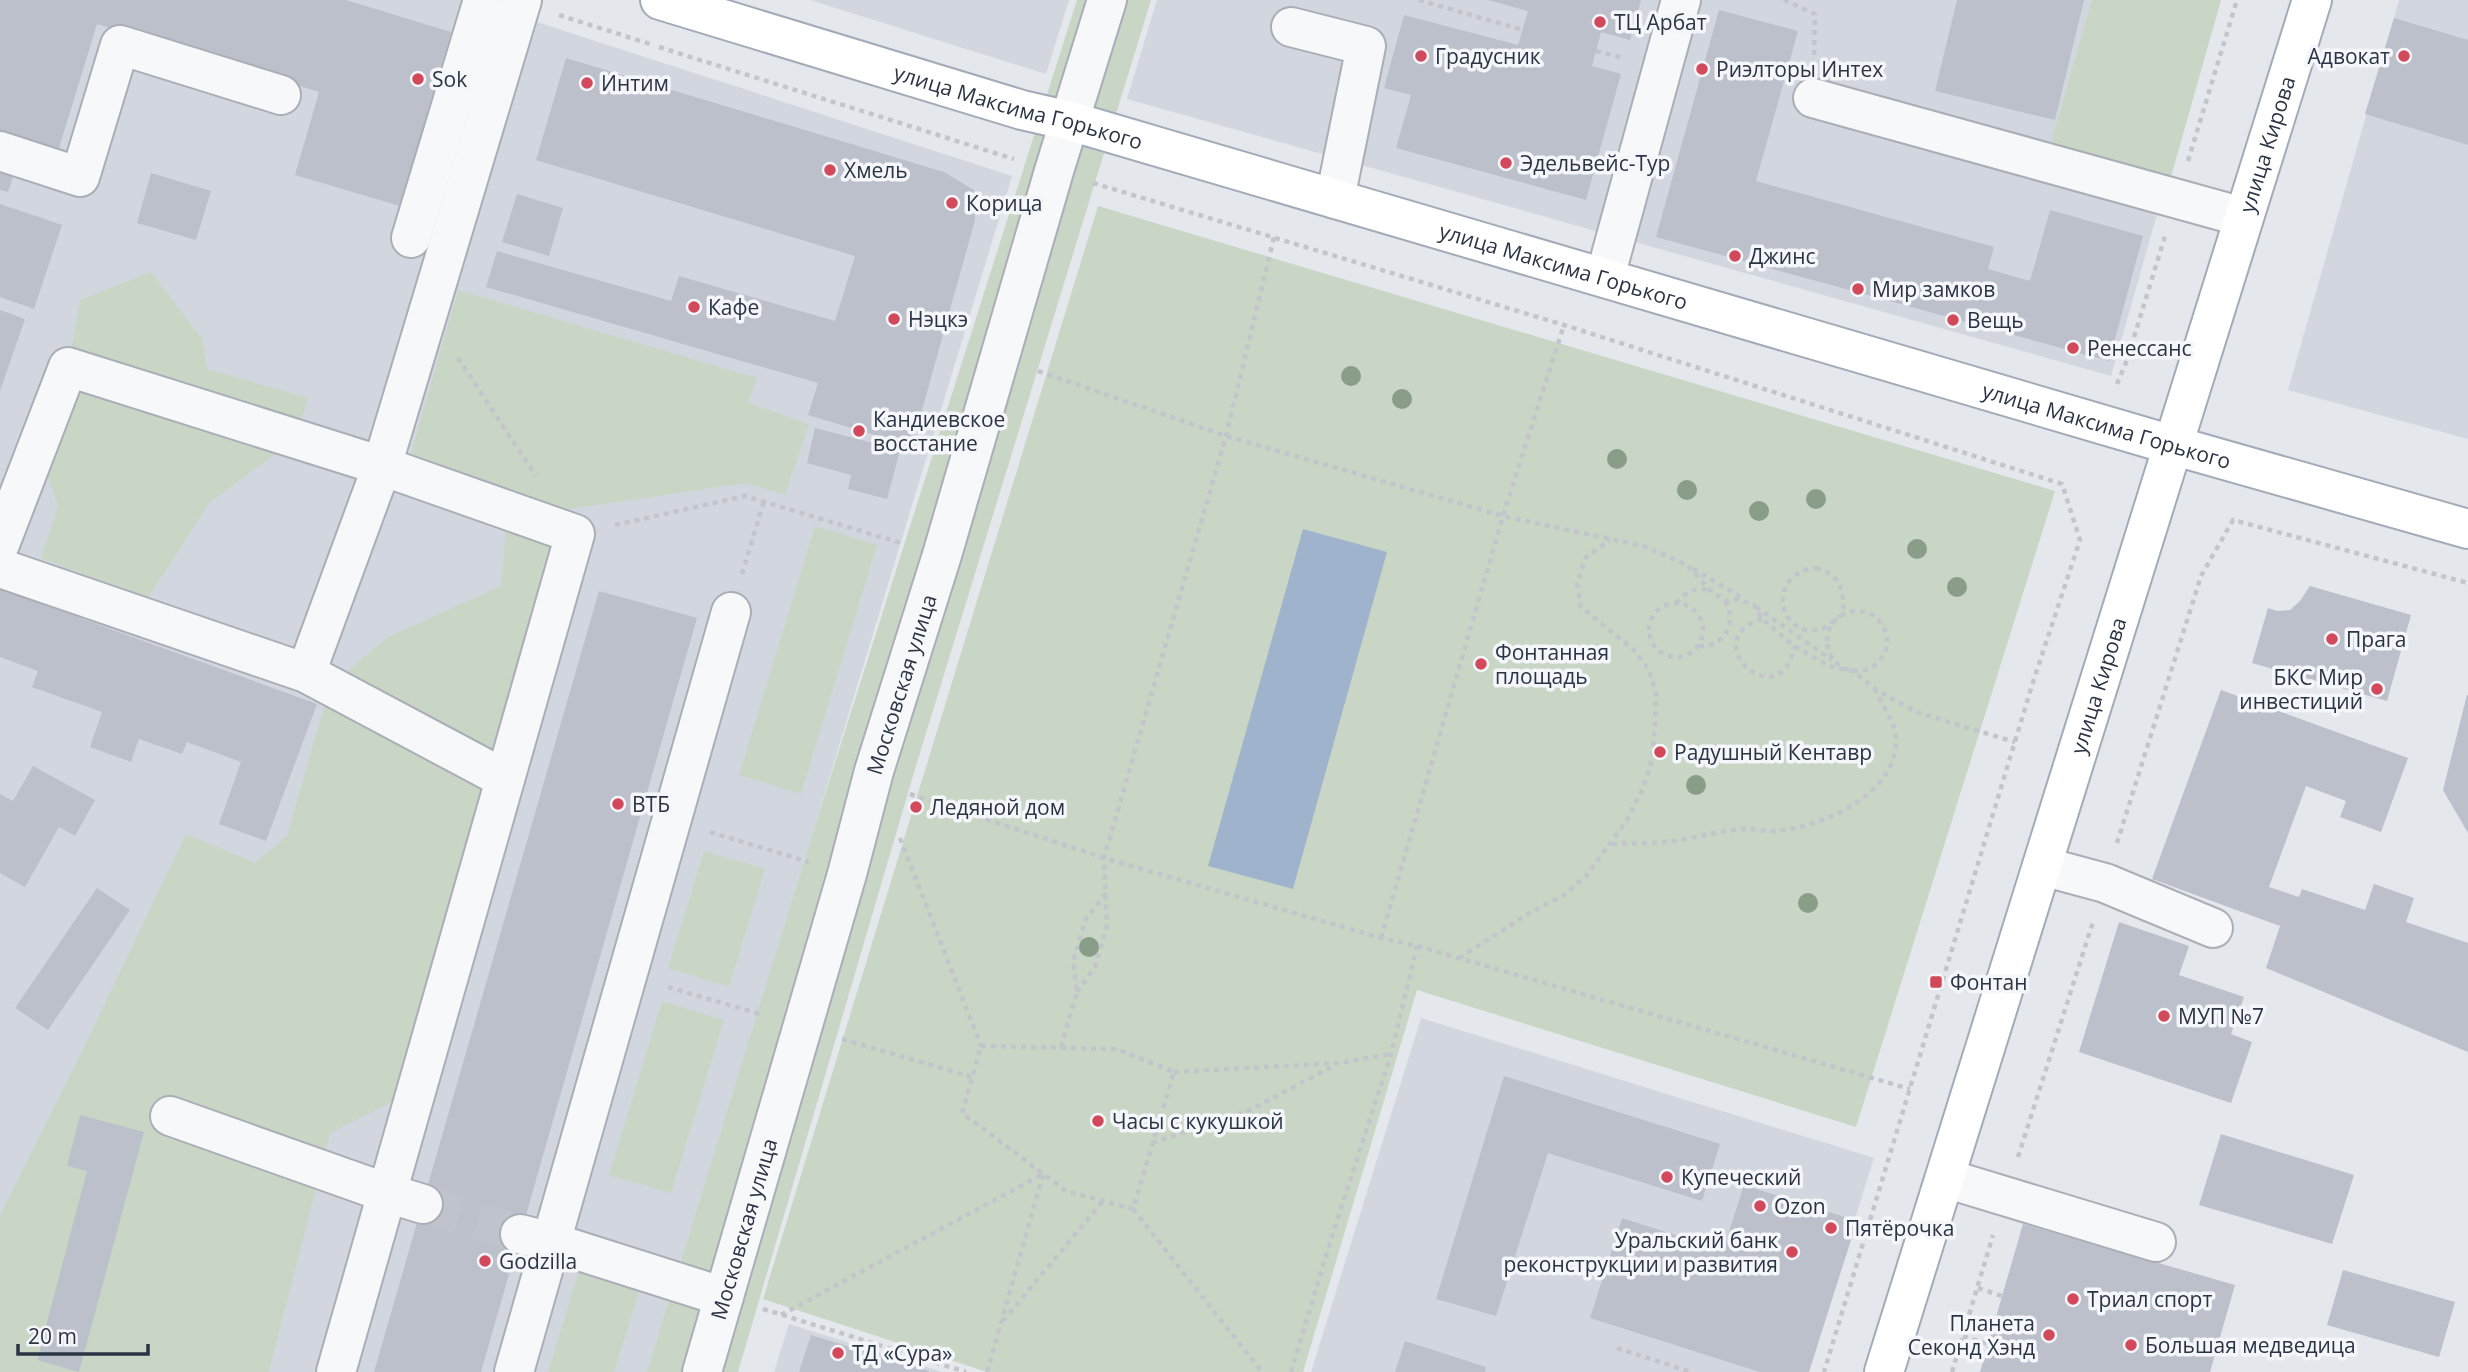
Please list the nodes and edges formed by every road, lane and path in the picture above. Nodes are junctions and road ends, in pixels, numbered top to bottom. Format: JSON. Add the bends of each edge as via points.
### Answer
{"nodes":[{"id":1,"x":483,"y":0,"type":"edge"},
{"id":2,"x":660,"y":0,"type":"edge"},
{"id":3,"x":1107,"y":0,"type":"edge"},
{"id":4,"x":1419,"y":0,"type":"edge"},
{"id":5,"x":1681,"y":0,"type":"edge"},
{"id":6,"x":1784,"y":0,"type":"edge"},
{"id":7,"x":2312,"y":0,"type":"edge"},
{"id":8,"x":521,"y":2,"type":"edge"},
{"id":9,"x":1291,"y":27,"type":"dead end"},
{"id":10,"x":1522,"y":30,"type":"dead end"},
{"id":11,"x":281,"y":95,"type":"dead end"},
{"id":12,"x":1814,"y":98,"type":"joint"},
{"id":13,"x":1070,"y":121,"type":"junction"},
{"id":14,"x":0,"y":152,"type":"edge"},
{"id":15,"x":1054,"y":171,"type":"junction"},
{"id":16,"x":1335,"y":199,"type":"junction"},
{"id":17,"x":2243,"y":217,"type":"junction"},
{"id":18,"x":1274,"y":237,"type":"junction"},
{"id":19,"x":411,"y":238,"type":"dead end"},
{"id":20,"x":1605,"y":277,"type":"junction"},
{"id":21,"x":428,"y":314,"type":"junction"},
{"id":22,"x":1564,"y":325,"type":"junction"},
{"id":23,"x":2127,"y":360,"type":"dead end"},
{"id":24,"x":1027,"y":369,"type":"dead end"},
{"id":25,"x":2116,"y":385,"type":"dead end"},
{"id":26,"x":1226,"y":436,"type":"junction"},
{"id":27,"x":2172,"y":445,"type":"junction"},
{"id":28,"x":382,"y":466,"type":"junction"},
{"id":29,"x":764,"y":501,"type":"junction"},
{"id":30,"x":1503,"y":516,"type":"junction"},
{"id":31,"x":856,"y":529,"type":"dead end"},
{"id":32,"x":2468,"y":529,"type":"edge"},
{"id":33,"x":575,"y":534,"type":"junction"},
{"id":34,"x":1611,"y":540,"type":"junction"},
{"id":35,"x":0,"y":544,"type":"edge"},
{"id":36,"x":1687,"y":565,"type":"junction"},
{"id":37,"x":0,"y":568,"type":"edge"},
{"id":38,"x":2468,"y":583,"type":"edge"},
{"id":39,"x":1710,"y":590,"type":"junction"},
{"id":40,"x":1725,"y":601,"type":"junction"},
{"id":41,"x":1676,"y":603,"type":"junction"},
{"id":42,"x":1754,"y":605,"type":"junction"},
{"id":43,"x":732,"y":612,"type":"joint"},
{"id":44,"x":1843,"y":614,"type":"junction"},
{"id":45,"x":1762,"y":619,"type":"junction"},
{"id":46,"x":1831,"y":625,"type":"junction"},
{"id":47,"x":1698,"y":646,"type":"junction"},
{"id":48,"x":1794,"y":646,"type":"junction"},
{"id":49,"x":1843,"y":668,"type":"junction"},
{"id":50,"x":1853,"y":671,"type":"junction"},
{"id":51,"x":306,"y":673,"type":"junction"},
{"id":52,"x":1875,"y":689,"type":"junction"},
{"id":53,"x":2015,"y":742,"type":"junction"},
{"id":54,"x":874,"y":771,"type":"junction"},
{"id":55,"x":505,"y":779,"type":"junction"},
{"id":56,"x":672,"y":820,"type":"junction"},
{"id":57,"x":1611,"y":844,"type":"junction"},
{"id":58,"x":1104,"y":858,"type":"junction"},
{"id":59,"x":2042,"y":866,"type":"junction"},
{"id":60,"x":847,"y":874,"type":"junction"},
{"id":61,"x":2105,"y":883,"type":"junction"},
{"id":62,"x":1106,"y":893,"type":"junction"},
{"id":63,"x":2213,"y":928,"type":"dead end"},
{"id":64,"x":1381,"y":939,"type":"junction"},
{"id":65,"x":1417,"y":946,"type":"junction"},
{"id":66,"x":1458,"y":958,"type":"junction"},
{"id":67,"x":627,"y":976,"type":"junction"},
{"id":68,"x":1077,"y":992,"type":"junction"},
{"id":69,"x":801,"y":1027,"type":"junction"},
{"id":70,"x":981,"y":1046,"type":"junction"},
{"id":71,"x":1061,"y":1048,"type":"junction"},
{"id":72,"x":1391,"y":1055,"type":"junction"},
{"id":73,"x":1339,"y":1063,"type":"junction"},
{"id":74,"x":1174,"y":1073,"type":"junction"},
{"id":75,"x":972,"y":1077,"type":"junction"},
{"id":76,"x":1910,"y":1089,"type":"junction"},
{"id":77,"x":170,"y":1116,"type":"dead end"},
{"id":78,"x":1153,"y":1143,"type":"junction"},
{"id":79,"x":1043,"y":1174,"type":"junction"},
{"id":80,"x":1945,"y":1178,"type":"junction"},
{"id":81,"x":387,"y":1194,"type":"junction"},
{"id":82,"x":2006,"y":1195,"type":"junction"},
{"id":83,"x":1103,"y":1201,"type":"junction"},
{"id":84,"x":423,"y":1204,"type":"tunnel mouth"},
{"id":85,"x":1133,"y":1209,"type":"junction"},
{"id":86,"x":536,"y":1238,"type":"junction"},
{"id":87,"x":2156,"y":1242,"type":"dead end"},
{"id":88,"x":1978,"y":1288,"type":"junction"},
{"id":89,"x":2002,"y":1296,"type":"dead end"},
{"id":90,"x":724,"y":1297,"type":"junction"},
{"id":91,"x":781,"y":1315,"type":"junction"},
{"id":92,"x":1000,"y":1324,"type":"junction"},
{"id":93,"x":1963,"y":1336,"type":"junction"},
{"id":94,"x":1988,"y":1344,"type":"dead end"},
{"id":95,"x":1617,"y":1348,"type":"dead end"},
{"id":96,"x":336,"y":1372,"type":"edge"},
{"id":97,"x":514,"y":1372,"type":"edge"},
{"id":98,"x":702,"y":1372,"type":"edge"},
{"id":99,"x":966,"y":1372,"type":"edge"},
{"id":100,"x":987,"y":1372,"type":"edge"},
{"id":101,"x":1262,"y":1372,"type":"edge"},
{"id":102,"x":1291,"y":1372,"type":"edge"},
{"id":103,"x":1691,"y":1372,"type":"edge"},
{"id":104,"x":1824,"y":1372,"type":"edge"},
{"id":105,"x":1884,"y":1372,"type":"edge"},
{"id":106,"x":1952,"y":1372,"type":"edge"}],
"edges":[{"from":1,"to":19,"type":"street"},
{"from":2,"to":13,"type":"main road","name":"улица Максима Горького"},
{"from":3,"to":13,"type":"street","name":"Московская улица"},
{"from":4,"to":10,"type":"path"},
{"from":5,"to":20,"type":"street"},
{"from":6,"to":12,"type":"path","via":[[1815,14]]},
{"from":7,"to":17,"type":"main road","name":"улица Кирова"},
{"from":8,"to":15,"type":"path"},
{"from":8,"to":21,"type":"street"},
{"from":9,"to":16,"type":"street","via":[[1366,46]]},
{"from":11,"to":14,"type":"street","via":[[120,46],[80,177]]},
{"from":12,"to":17,"type":"street"},
{"from":13,"to":15,"type":"street","name":"Московская улица"},
{"from":13,"to":16,"type":"main road","name":"улица Максима Горького"},
{"from":15,"to":18,"type":"path"},
{"from":15,"to":54,"type":"street","name":"Московская улица"},
{"from":16,"to":20,"type":"main road","name":"улица Максима Горького"},
{"from":17,"to":27,"type":"main road","name":"улица Кирова"},
{"from":18,"to":22,"type":"path"},
{"from":18,"to":26,"type":"path"},
{"from":20,"to":27,"type":"main road","name":"улица Максима Горького"},
{"from":21,"to":28,"type":"street"},
{"from":21,"to":33,"type":"path"},
{"from":22,"to":30,"type":"path"},
{"from":22,"to":53,"type":"path","via":[[2062,484],[2080,540]]},
{"from":23,"to":25,"type":"path"},
{"from":24,"to":26,"type":"path"},
{"from":26,"to":30,"type":"path"},
{"from":26,"to":58,"type":"path"},
{"from":27,"to":32,"type":"main road","name":"улица Максима Горького"},
{"from":27,"to":59,"type":"main road","name":"улица Кирова"},
{"from":28,"to":33,"type":"street"},
{"from":28,"to":35,"type":"street","via":[[68,367]]},
{"from":28,"to":51,"type":"street"},
{"from":29,"to":31,"type":"path"},
{"from":29,"to":33,"type":"path","via":[[745,496]]},
{"from":29,"to":43,"type":"path"},
{"from":30,"to":34,"type":"path"},
{"from":30,"to":64,"type":"path"},
{"from":33,"to":55,"type":"street"},
{"from":34,"to":36,"type":"path","via":[[1643,546]]},
{"from":34,"to":57,"type":"path","via":[[1586,557],[1577,584],[1581,607],[1634,650],[1649,670],[1656,694],[1652,760],[1643,788]]},
{"from":36,"to":39,"type":"path"},
{"from":36,"to":42,"type":"path"},
{"from":37,"to":51,"type":"street"},
{"from":38,"to":61,"type":"path","via":[[2233,520],[2201,576]]},
{"from":39,"to":40,"type":"path"},
{"from":39,"to":41,"type":"path","via":[[1690,591]]},
{"from":40,"to":42,"type":"path","via":[[1737,599]]},
{"from":40,"to":47,"type":"path","via":[[1731,619],[1724,636],[1708,646]]},
{"from":41,"to":47,"type":"path","via":[[1691,607],[1703,621]]},
{"from":41,"to":47,"type":"path","via":[[1665,604],[1652,616],[1652,642],[1674,657]]},
{"from":42,"to":45,"type":"path"},
{"from":42,"to":49,"type":"path"},
{"from":43,"to":56,"type":"street"},
{"from":44,"to":46,"type":"path"},
{"from":44,"to":46,"type":"path","via":[[1844,593],[1834,576],[1816,568],[1790,579],[1782,596],[1783,607],[1794,623],[1811,630]]},
{"from":44,"to":50,"type":"path","via":[[1853,610],[1872,615],[1880,621],[1887,640],[1880,660]]},
{"from":45,"to":48,"type":"path"},
{"from":45,"to":48,"type":"path","via":[[1745,627],[1737,644],[1747,669],[1774,675],[1789,664]]},
{"from":46,"to":49,"type":"path","via":[[1826,645]]},
{"from":48,"to":49,"type":"path","via":[[1829,666]]},
{"from":49,"to":50,"type":"path"},
{"from":50,"to":52,"type":"path"},
{"from":51,"to":55,"type":"street"},
{"from":52,"to":53,"type":"path","via":[[1916,712]]},
{"from":52,"to":57,"type":"path","via":[[1897,737],[1895,752],[1890,771],[1847,808],[1794,828],[1746,828],[1664,842]]},
{"from":53,"to":76,"type":"path"},
{"from":54,"to":58,"type":"path","via":[[902,792]]},
{"from":54,"to":60,"type":"street","name":"Московская улица"},
{"from":54,"to":70,"type":"path"},
{"from":55,"to":81,"type":"street"},
{"from":56,"to":60,"type":"path"},
{"from":56,"to":67,"type":"street"},
{"from":57,"to":66,"type":"path","via":[[1564,895]]},
{"from":58,"to":62,"type":"path"},
{"from":58,"to":64,"type":"path"},
{"from":59,"to":61,"type":"street"},
{"from":59,"to":80,"type":"main road","name":"улица Кирова"},
{"from":60,"to":69,"type":"street","name":"Московская улица"},
{"from":61,"to":63,"type":"street"},
{"from":61,"to":82,"type":"path"},
{"from":62,"to":68,"type":"path","via":[[1107,925],[1095,967]]},
{"from":62,"to":68,"type":"path","via":[[1086,919],[1073,962]]},
{"from":64,"to":65,"type":"path"},
{"from":65,"to":66,"type":"path"},
{"from":65,"to":72,"type":"path"},
{"from":66,"to":76,"type":"path"},
{"from":67,"to":69,"type":"path"},
{"from":67,"to":86,"type":"street"},
{"from":68,"to":71,"type":"path"},
{"from":69,"to":75,"type":"path"},
{"from":69,"to":90,"type":"street","name":"Московская улица"},
{"from":70,"to":71,"type":"path"},
{"from":70,"to":75,"type":"path"},
{"from":71,"to":74,"type":"path","via":[[1116,1049]]},
{"from":72,"to":73,"type":"path"},
{"from":72,"to":102,"type":"path"},
{"from":73,"to":74,"type":"path"},
{"from":73,"to":78,"type":"path","via":[[1250,1110]]},
{"from":74,"to":78,"type":"path"},
{"from":75,"to":79,"type":"path","via":[[962,1113]]},
{"from":76,"to":104,"type":"path"},
{"from":77,"to":81,"type":"street"},
{"from":78,"to":85,"type":"path"},
{"from":79,"to":83,"type":"path","via":[[1066,1191]]},
{"from":79,"to":91,"type":"path"},
{"from":79,"to":92,"type":"path"},
{"from":80,"to":82,"type":"street"},
{"from":80,"to":105,"type":"main road","name":"улица Кирова"},
{"from":81,"to":84,"type":"street"},
{"from":81,"to":96,"type":"street"},
{"from":82,"to":87,"type":"street"},
{"from":82,"to":88,"type":"path"},
{"from":83,"to":85,"type":"path"},
{"from":83,"to":92,"type":"path"},
{"from":85,"to":101,"type":"path"},
{"from":86,"to":90,"type":"street"},
{"from":86,"to":97,"type":"street"},
{"from":88,"to":89,"type":"path"},
{"from":88,"to":93,"type":"path"},
{"from":90,"to":91,"type":"path"},
{"from":90,"to":98,"type":"street","name":"Московская улица"},
{"from":91,"to":99,"type":"path"},
{"from":92,"to":100,"type":"path"},
{"from":93,"to":94,"type":"path"},
{"from":93,"to":106,"type":"path"},
{"from":95,"to":103,"type":"path"}]}
